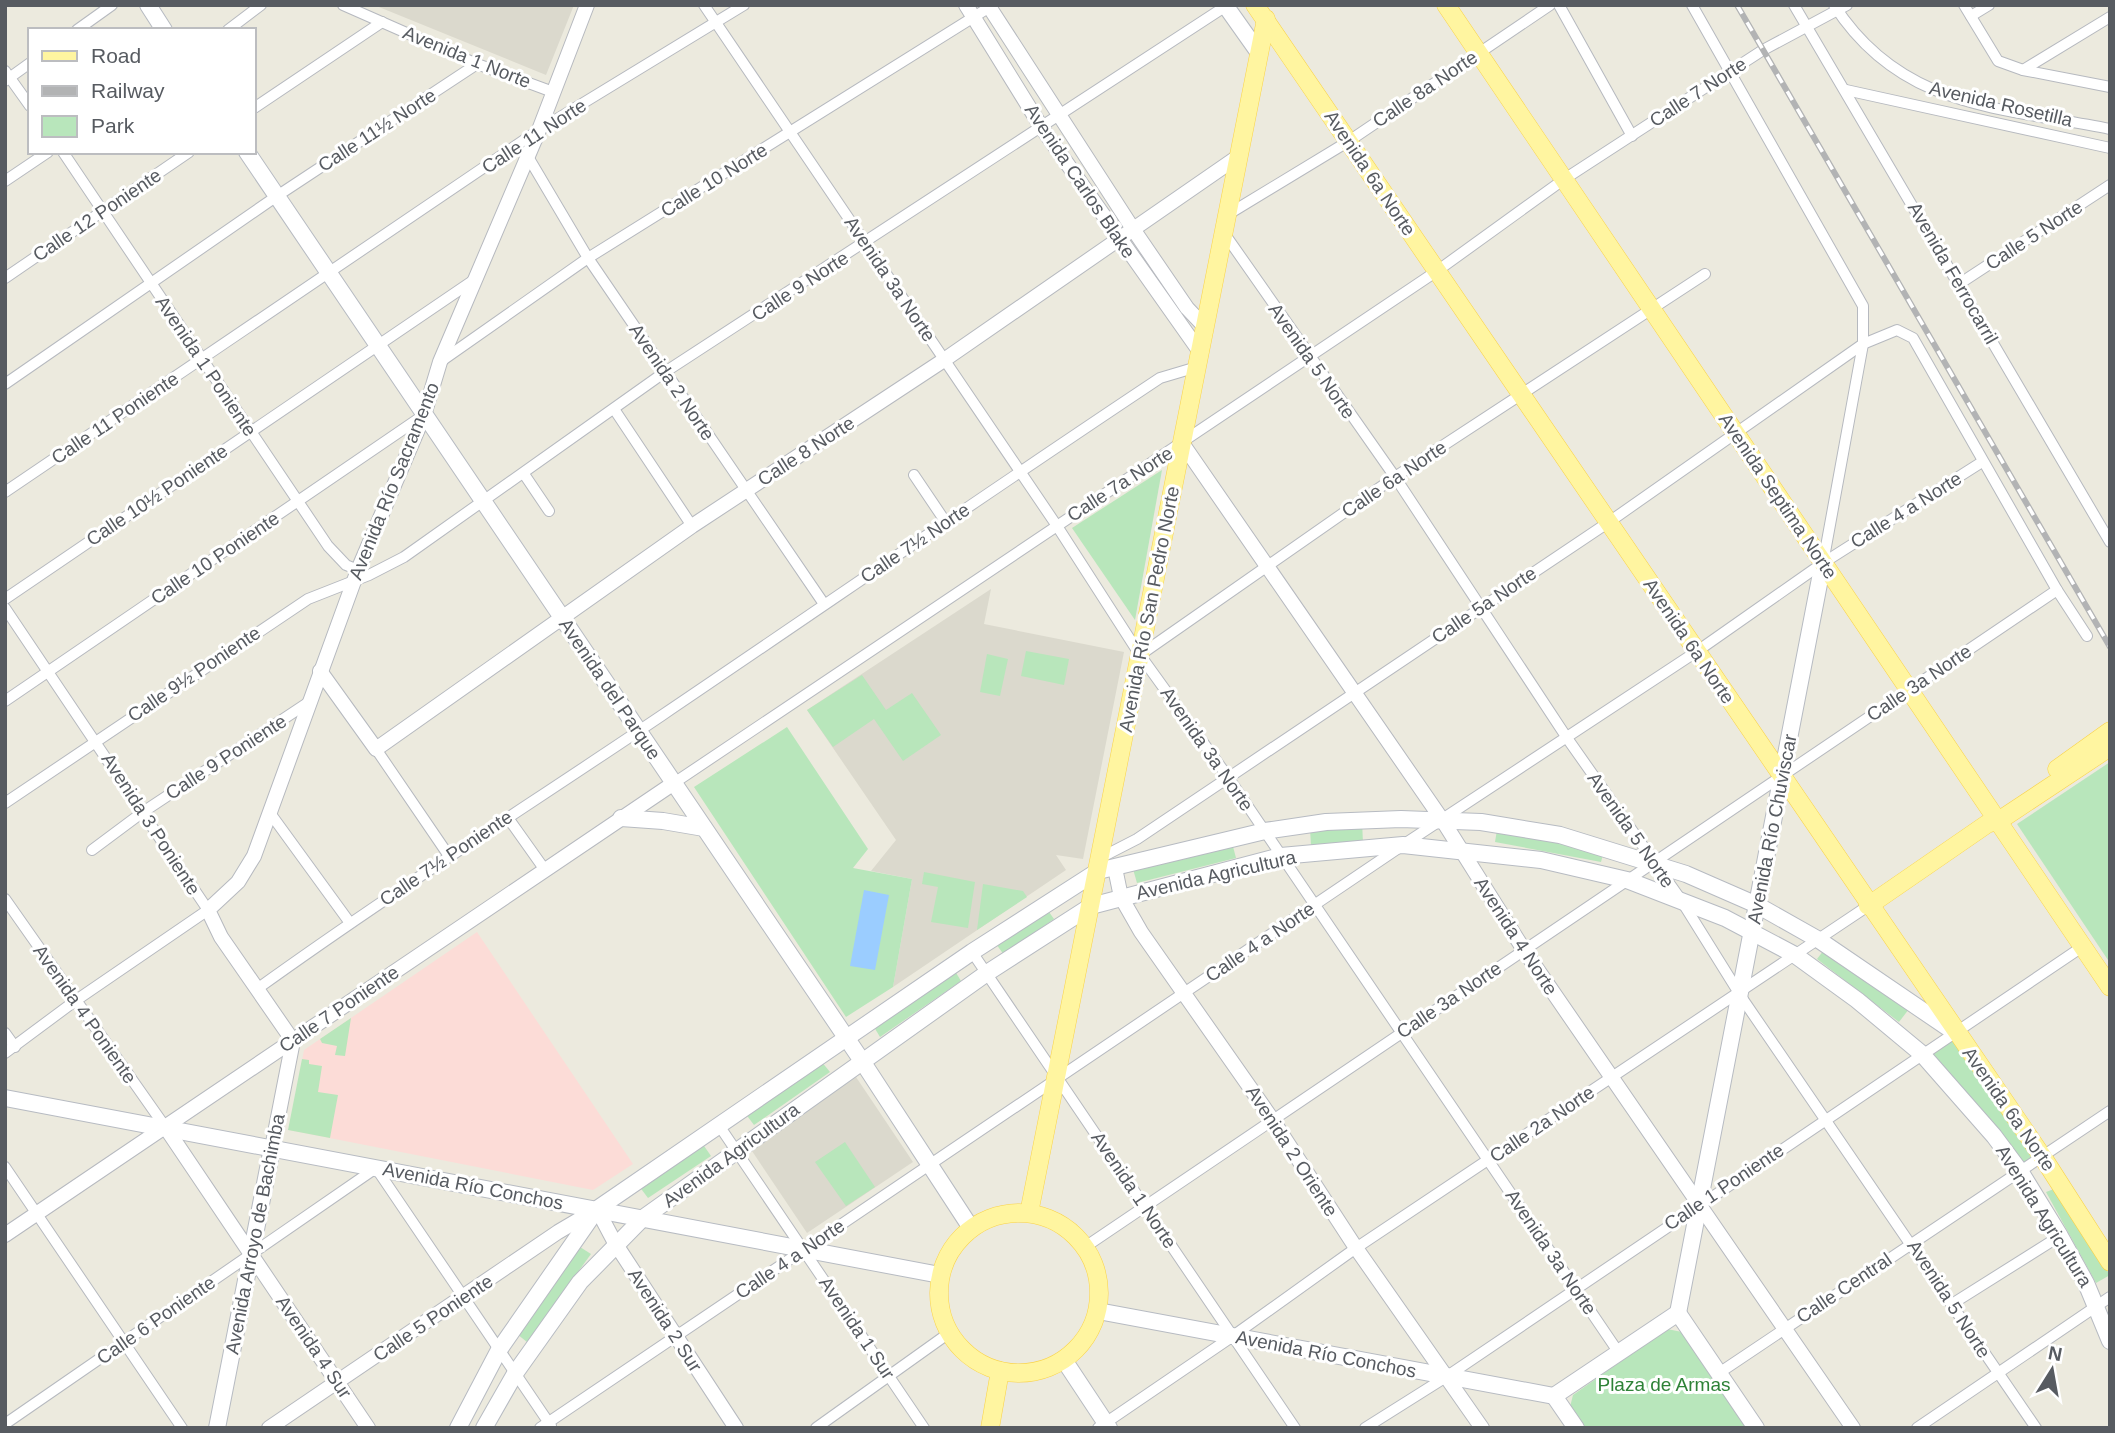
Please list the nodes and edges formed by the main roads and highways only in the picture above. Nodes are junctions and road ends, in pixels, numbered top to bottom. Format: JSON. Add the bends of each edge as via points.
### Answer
{"nodes":[{"id":1,"x":148,"y":5,"type":"edge"},
{"id":2,"x":1255,"y":5,"type":"edge"},
{"id":3,"x":1446,"y":5,"type":"edge"},
{"id":4,"x":1225,"y":6,"type":"edge"},
{"id":5,"x":1267,"y":14,"type":"edge"},
{"id":6,"x":163,"y":28,"type":"edge"},
{"id":7,"x":1259,"y":53,"type":"junction"},
{"id":8,"x":248,"y":154,"type":"edge"},
{"id":9,"x":1823,"y":563,"type":"junction"},
{"id":10,"x":2110,"y":731,"type":"edge"},
{"id":11,"x":2110,"y":747,"type":"edge"},
{"id":12,"x":1782,"y":776,"type":"junction"},
{"id":13,"x":621,"y":818,"type":"road end"},
{"id":14,"x":1994,"y":819,"type":"junction"},
{"id":15,"x":704,"y":828,"type":"junction"},
{"id":16,"x":1104,"y":866,"type":"junction"},
{"id":17,"x":1757,"y":905,"type":"junction"},
{"id":18,"x":1091,"y":906,"type":"junction"},
{"id":19,"x":1868,"y":906,"type":"junction"},
{"id":20,"x":1752,"y":931,"type":"junction"},
{"id":21,"x":2110,"y":987,"type":"edge"},
{"id":22,"x":1957,"y":1034,"type":"junction"},
{"id":23,"x":846,"y":1039,"type":"junction"},
{"id":24,"x":862,"y":1061,"type":"junction"},
{"id":25,"x":5,"y":1098,"type":"edge"},
{"id":26,"x":272,"y":1148,"type":"junction"},
{"id":27,"x":597,"y":1209,"type":"junction"},
{"id":28,"x":1029,"y":1213,"type":"junction"},
{"id":29,"x":643,"y":1218,"type":"junction"},
{"id":30,"x":971,"y":1228,"type":"junction"},
{"id":31,"x":2110,"y":1262,"type":"edge"},
{"id":32,"x":940,"y":1275,"type":"junction"},
{"id":33,"x":2104,"y":1302,"type":"edge"},
{"id":34,"x":1098,"y":1311,"type":"junction"},
{"id":35,"x":1678,"y":1313,"type":"junction"},
{"id":36,"x":2110,"y":1341,"type":"edge"},
{"id":37,"x":1064,"y":1360,"type":"junction"},
{"id":38,"x":1000,"y":1371,"type":"junction"},
{"id":39,"x":1554,"y":1396,"type":"junction"},
{"id":40,"x":1104,"y":1426,"type":"edge"},
{"id":41,"x":217,"y":1428,"type":"edge"},
{"id":42,"x":458,"y":1428,"type":"edge"},
{"id":43,"x":484,"y":1428,"type":"edge"},
{"id":44,"x":990,"y":1428,"type":"edge"},
{"id":45,"x":1576,"y":1428,"type":"edge"},
{"id":46,"x":1756,"y":1428,"type":"edge"}],
"edges":[{"from":1,"to":6,"type":"main road"},
{"from":2,"to":5,"type":"main road","name":"Avenida 6a Norte"},
{"from":3,"to":9,"type":"main road","name":"Avenida Septima Norte"},
{"from":4,"to":7,"type":"main road"},
{"from":5,"to":7,"type":"main road","name":"Avenida Río San Pedro Norte"},
{"from":5,"to":12,"type":"main road","name":"Avenida 6a Norte"},
{"from":7,"to":16,"type":"main road","name":"Avenida Río San Pedro Norte","via":[[1140,655]]},
{"from":8,"to":15,"type":"main road","name":"Avenida del Parque"},
{"from":9,"to":12,"type":"main road","name":"Avenida Río Chuviscar"},
{"from":9,"to":14,"type":"main road","name":"Avenida Septima Norte"},
{"from":10,"to":14,"type":"main road"},
{"from":11,"to":14,"type":"main road"},
{"from":12,"to":17,"type":"main road","name":"Avenida Río Chuviscar"},
{"from":12,"to":19,"type":"main road","name":"Avenida 6a Norte"},
{"from":13,"to":15,"type":"main road"},
{"from":14,"to":19,"type":"main road","name":"Calle 2a Norte"},
{"from":14,"to":21,"type":"main road","name":"Avenida Septima Norte"},
{"from":15,"to":23,"type":"main road","name":"Avenida del Parque"},
{"from":16,"to":17,"type":"main road","name":"Avenida Agricultura","via":[[1326,822],[1481,822],[1560,835],[1653,862]]},
{"from":16,"to":18,"type":"main road","name":"Avenida Río San Pedro Norte"},
{"from":16,"to":23,"type":"main road","name":"Avenida Agricultura"},
{"from":17,"to":20,"type":"main road","name":"Avenida Río Chuviscar"},
{"from":17,"to":22,"type":"main road","name":"Avenida Agricultura","via":[[1819,940]]},
{"from":18,"to":20,"type":"main road","name":"Avenida Agricultura","via":[[1281,856],[1404,845],[1541,860],[1627,880]]},
{"from":18,"to":24,"type":"main road","name":"Avenida Agricultura"},
{"from":18,"to":28,"type":"main road","name":"Avenida Río San Pedro Norte"},
{"from":19,"to":22,"type":"main road","name":"Avenida 6a Norte"},
{"from":20,"to":33,"type":"main road","name":"Avenida Agricultura","via":[[1795,955],[1922,1054],[2020,1171]]},
{"from":20,"to":35,"type":"main road","name":"Avenida Río Chuviscar"},
{"from":22,"to":31,"type":"main road","name":"Avenida 6a Norte"},
{"from":23,"to":24,"type":"main road","name":"Avenida del Parque"},
{"from":23,"to":27,"type":"main road","name":"Avenida Agricultura"},
{"from":24,"to":29,"type":"main road","name":"Avenida Agricultura"},
{"from":24,"to":30,"type":"main road","name":"Avenida del Parque"},
{"from":25,"to":26,"type":"main road","name":"Avenida Río Conchos"},
{"from":26,"to":27,"type":"main road","name":"Avenida Río Conchos"},
{"from":26,"to":41,"type":"main road","name":"Avenida Arroyo de Bachimba"},
{"from":27,"to":29,"type":"main road","name":"Avenida Río Conchos"},
{"from":27,"to":42,"type":"main road","name":"Avenida Agricultura","via":[[499,1350]]},
{"from":28,"to":30,"type":"main road","via":[[1009,1213]]},
{"from":28,"to":34,"type":"main road","via":[[1070,1230],[1085,1247],[1096,1267]]},
{"from":29,"to":32,"type":"main road","name":"Avenida Río Conchos"},
{"from":29,"to":43,"type":"main road","name":"Avenida Agricultura","via":[[580,1282],[516,1372]]},
{"from":30,"to":32,"type":"main road","via":[[957,1241]]},
{"from":32,"to":38,"type":"main road","via":[[941,1315],[949,1333],[971,1357]]},
{"from":33,"to":36,"type":"main road","name":"Avenida Agricultura"},
{"from":34,"to":37,"type":"main road","via":[[1085,1339]]},
{"from":34,"to":39,"type":"main road","name":"Avenida Río Conchos"},
{"from":35,"to":39,"type":"main road"},
{"from":35,"to":46,"type":"main road"},
{"from":37,"to":38,"type":"main road","via":[[1022,1374]]},
{"from":37,"to":40,"type":"main road"},
{"from":38,"to":44,"type":"main road"},
{"from":39,"to":45,"type":"main road"}]}
